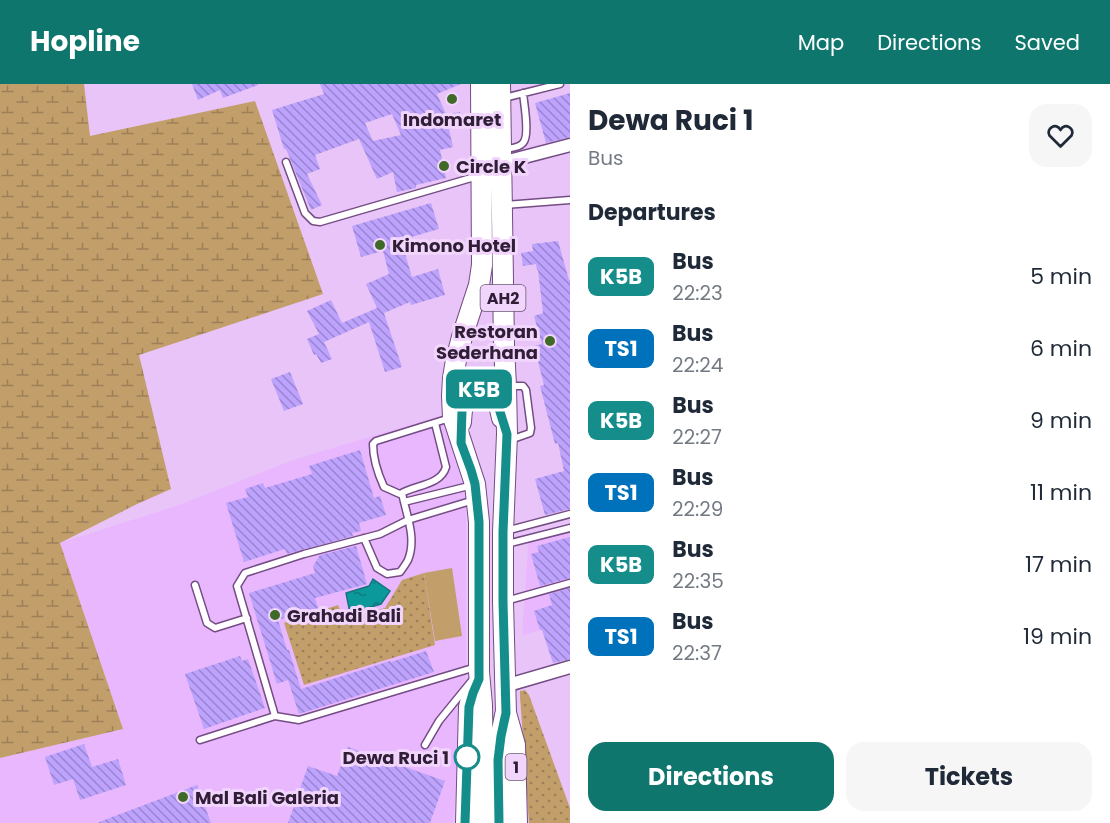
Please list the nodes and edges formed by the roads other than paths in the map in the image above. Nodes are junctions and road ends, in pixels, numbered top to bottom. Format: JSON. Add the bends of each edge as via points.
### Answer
{"nodes":[{"id":1,"x":560,"y":84,"type":"edge"},
{"id":2,"x":497,"y":87,"type":"edge"},
{"id":3,"x":523,"y":93,"type":"junction"},
{"id":4,"x":570,"y":145,"type":"edge"},
{"id":5,"x":501,"y":156,"type":"junction"},
{"id":6,"x":286,"y":162,"type":"dead end"},
{"id":7,"x":482,"y":174,"type":"junction"},
{"id":8,"x":570,"y":200,"type":"edge"},
{"id":9,"x":501,"y":206,"type":"junction"},
{"id":10,"x":444,"y":420,"type":"junction"},
{"id":11,"x":507,"y":438,"type":"junction"},
{"id":12,"x":461,"y":443,"type":"junction"},
{"id":13,"x":476,"y":492,"type":"junction"},
{"id":14,"x":403,"y":499,"type":"junction"},
{"id":15,"x":570,"y":514,"type":"edge"},
{"id":16,"x":408,"y":520,"type":"junction"},
{"id":17,"x":570,"y":528,"type":"edge"},
{"id":18,"x":364,"y":538,"type":"junction"},
{"id":19,"x":503,"y":539,"type":"junction"},
{"id":20,"x":570,"y":583,"type":"edge"},
{"id":21,"x":195,"y":585,"type":"dead end"},
{"id":22,"x":503,"y":602,"type":"junction"},
{"id":23,"x":247,"y":618,"type":"junction"},
{"id":24,"x":570,"y":668,"type":"edge"},
{"id":25,"x":479,"y":672,"type":"junction"},
{"id":26,"x":505,"y":686,"type":"junction"},
{"id":27,"x":506,"y":713,"type":"junction"},
{"id":28,"x":275,"y":716,"type":"junction"},
{"id":29,"x":200,"y":740,"type":"dead end"},
{"id":30,"x":425,"y":745,"type":"dead end"},
{"id":31,"x":465,"y":823,"type":"edge"},
{"id":32,"x":481,"y":823,"type":"edge"},
{"id":33,"x":499,"y":823,"type":"edge"},
{"id":34,"x":517,"y":823,"type":"edge"}],
"edges":[{"from":1,"to":3,"type":"lane"},
{"from":2,"to":3,"type":"lane"},
{"from":2,"to":5,"type":"highway","number":"AH2"},
{"from":2,"to":7,"type":"highway","number":"AH2"},
{"from":3,"to":5,"type":"lane","via":[[527,137],[523,144]]},
{"from":4,"to":5,"type":"street"},
{"from":5,"to":9,"type":"highway","number":"AH2"},
{"from":6,"to":7,"type":"lane","via":[[305,213],[320,222]]},
{"from":7,"to":10,"type":"highway","number":"AH2","via":[[482,266]]},
{"from":8,"to":9,"type":"lane"},
{"from":9,"to":11,"type":"highway","number":"AH2"},
{"from":10,"to":12,"type":"highway","number":"AH2"},
{"from":10,"to":14,"type":"lane","via":[[444,474],[402,493]]},
{"from":10,"to":14,"type":"lane","via":[[373,444],[384,487]]},
{"from":11,"to":12,"type":"highway","via":[[495,396],[487,389],[476,389],[464,398]]},
{"from":11,"to":19,"type":"highway","number":"AH2"},
{"from":12,"to":13,"type":"highway","number":"AH2"},
{"from":13,"to":14,"type":"lane"},
{"from":13,"to":16,"type":"lane"},
{"from":13,"to":25,"type":"highway","number":"AH2"},
{"from":14,"to":16,"type":"lane"},
{"from":15,"to":19,"type":"lane"},
{"from":16,"to":18,"type":"lane"},
{"from":16,"to":18,"type":"lane","via":[[412,542],[400,572],[387,574],[377,568]]},
{"from":17,"to":19,"type":"lane"},
{"from":18,"to":23,"type":"lane","via":[[245,573],[237,586]]},
{"from":19,"to":22,"type":"highway","number":"AH2"},
{"from":20,"to":22,"type":"lane"},
{"from":21,"to":23,"type":"lane","via":[[207,623],[215,628]]},
{"from":22,"to":26,"type":"highway","number":"AH2"},
{"from":23,"to":28,"type":"lane"},
{"from":24,"to":26,"type":"street"},
{"from":25,"to":28,"type":"lane","via":[[298,720]]},
{"from":25,"to":30,"type":"lane","via":[[439,721]]},
{"from":25,"to":31,"type":"highway","via":[[469,707]]},
{"from":25,"to":32,"type":"highway"},
{"from":26,"to":27,"type":"highway","number":"AH2"},
{"from":27,"to":33,"type":"highway","via":[[498,760]]},
{"from":27,"to":34,"type":"highway","number":"1","via":[[515,745]]},
{"from":28,"to":29,"type":"lane"}]}
